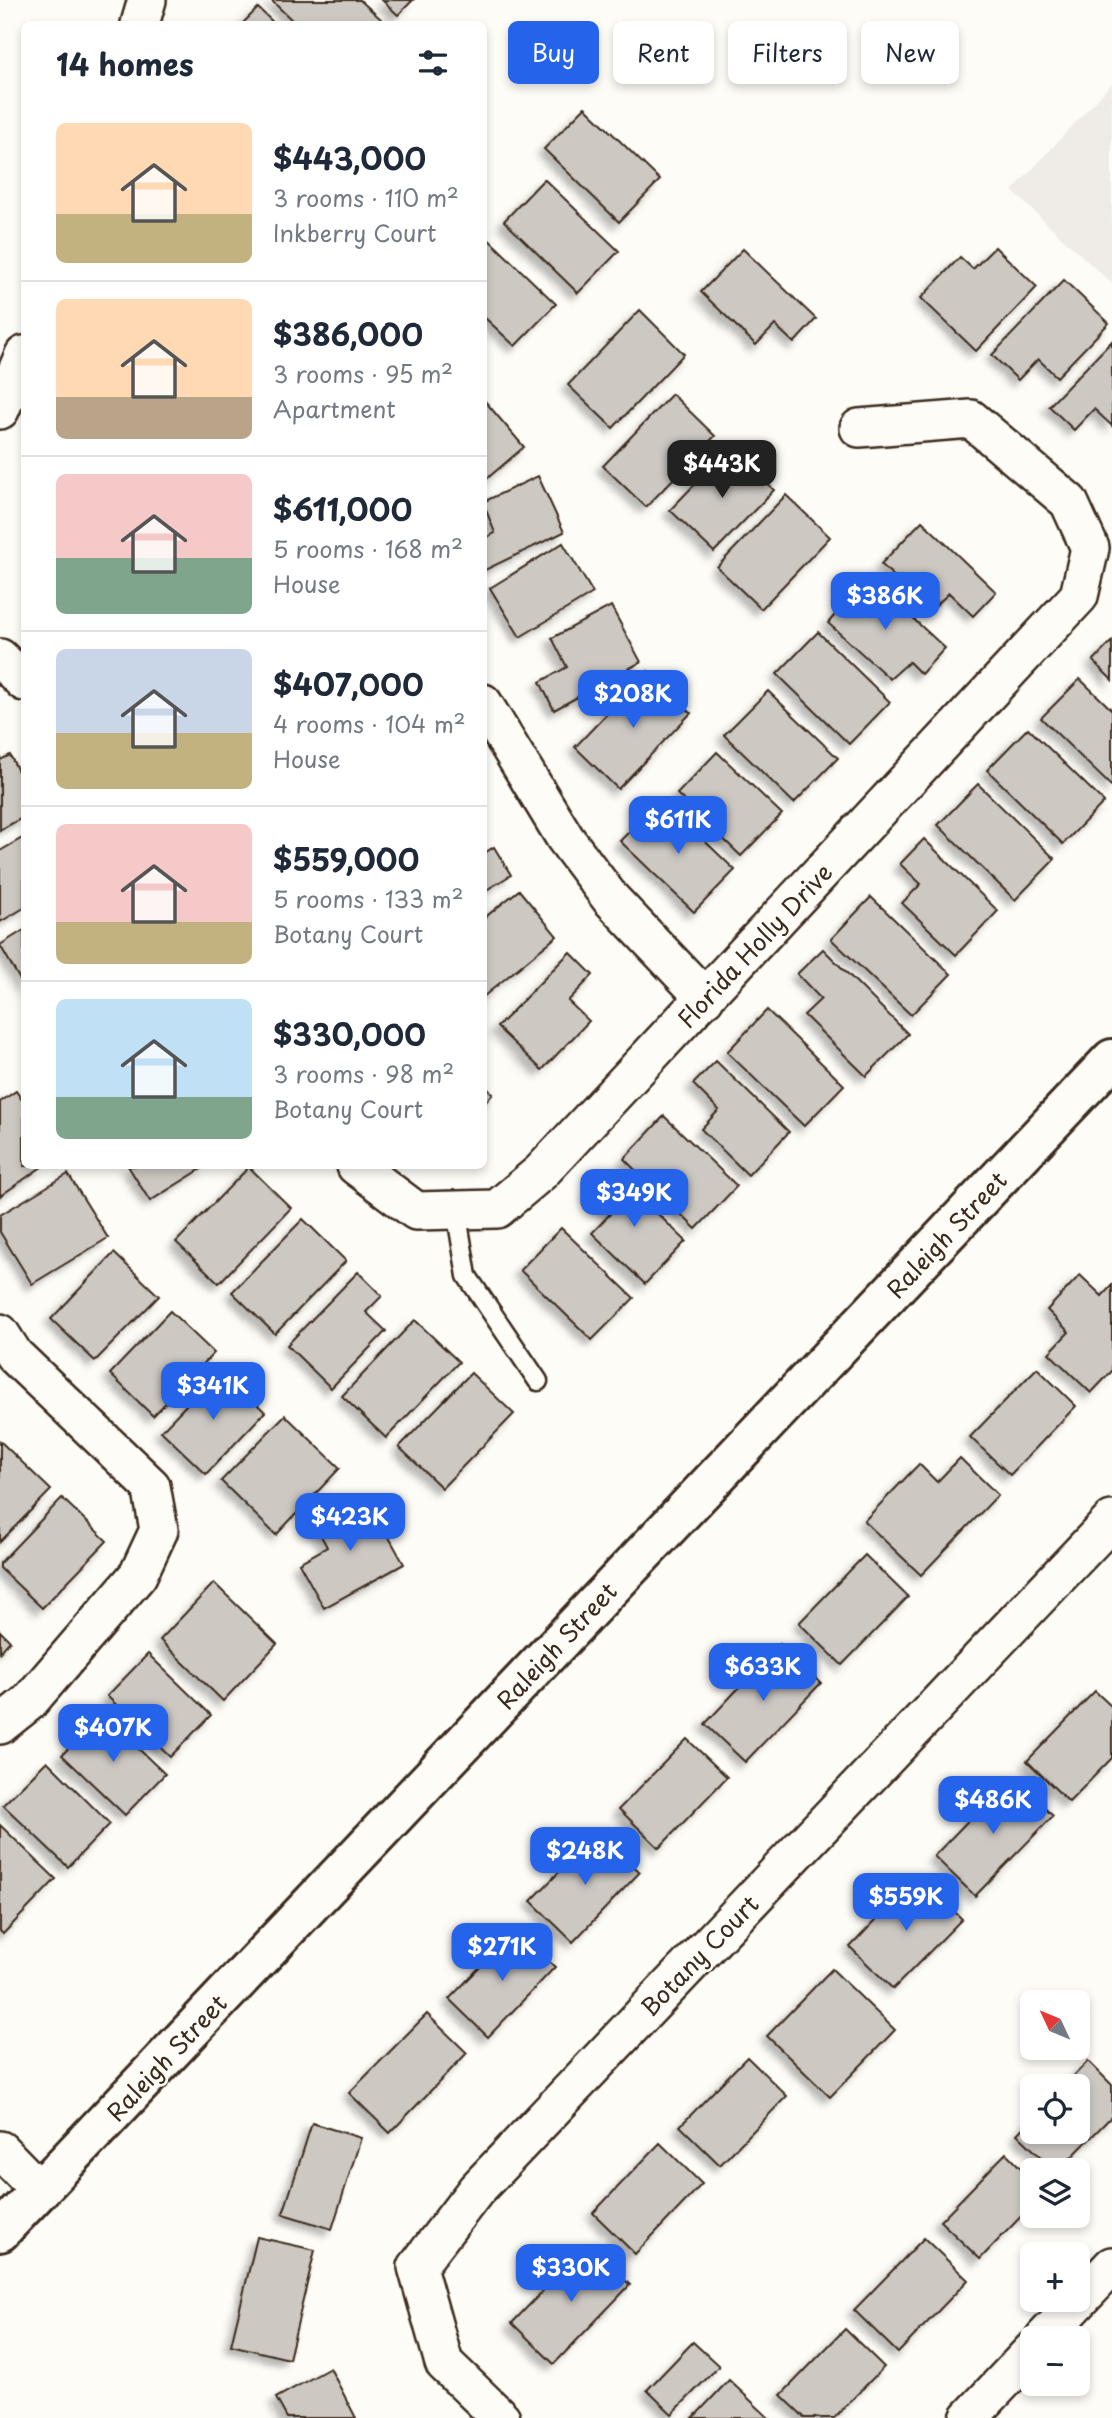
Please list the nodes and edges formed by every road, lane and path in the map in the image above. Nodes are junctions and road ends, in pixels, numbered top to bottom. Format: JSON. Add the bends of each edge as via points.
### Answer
{"nodes":[{"id":1,"x":148,"y":0,"type":"edge"},
{"id":2,"x":141,"y":21,"type":"edge"},
{"id":3,"x":21,"y":362,"type":"edge"},
{"id":4,"x":0,"y":410,"type":"edge"},
{"id":5,"x":859,"y":428,"type":"dead end"},
{"id":6,"x":0,"y":658,"type":"edge"},
{"id":7,"x":21,"y":679,"type":"edge"},
{"id":8,"x":487,"y":710,"type":"edge"},
{"id":9,"x":705,"y":998,"type":"junction"},
{"id":10,"x":1112,"y":1059,"type":"edge"},
{"id":11,"x":360,"y":1169,"type":"edge"},
{"id":12,"x":456,"y":1210,"type":"junction"},
{"id":13,"x":0,"y":1332,"type":"edge"},
{"id":14,"x":538,"y":1381,"type":"dead end"},
{"id":15,"x":1112,"y":1520,"type":"edge"},
{"id":16,"x":0,"y":1725,"type":"edge"},
{"id":17,"x":0,"y":2150,"type":"edge"},
{"id":18,"x":40,"y":2190,"type":"junction"},
{"id":19,"x":0,"y":2232,"type":"edge"},
{"id":20,"x":1112,"y":2266,"type":"edge"},
{"id":21,"x":1055,"y":2326,"type":"edge"},
{"id":22,"x":1020,"y":2364,"type":"edge"},
{"id":23,"x":501,"y":2418,"type":"edge"},
{"id":24,"x":969,"y":2418,"type":"edge"}],
"edges":[{"from":1,"to":2,"type":"street"},
{"from":3,"to":4,"type":"street"},
{"from":5,"to":9,"type":"street","name":"Florida Holly Drive","via":[[971,419],[1069,502],[1090,548],[1079,596]]},
{"from":6,"to":7,"type":"street"},
{"from":8,"to":9,"type":"street","via":[[565,838],[610,898]]},
{"from":9,"to":12,"type":"street","name":"Florida Holly Drive","via":[[541,1172],[497,1209]]},
{"from":10,"to":18,"type":"street","name":"Raleigh Street"},
{"from":11,"to":12,"type":"street","name":"Florida Holly Drive","via":[[416,1211]]},
{"from":12,"to":14,"type":"lane","via":[[467,1276]]},
{"from":13,"to":16,"type":"street","via":[[14,1355],[151,1486],[159,1530],[138,1575],[29,1702]]},
{"from":15,"to":23,"type":"street","name":"Botany Court","via":[[476,2190],[417,2267],[444,2363]]},
{"from":17,"to":18,"type":"street"},
{"from":18,"to":19,"type":"street","name":"Raleigh Street"},
{"from":20,"to":21,"type":"street"},
{"from":22,"to":24,"type":"street"}]}
